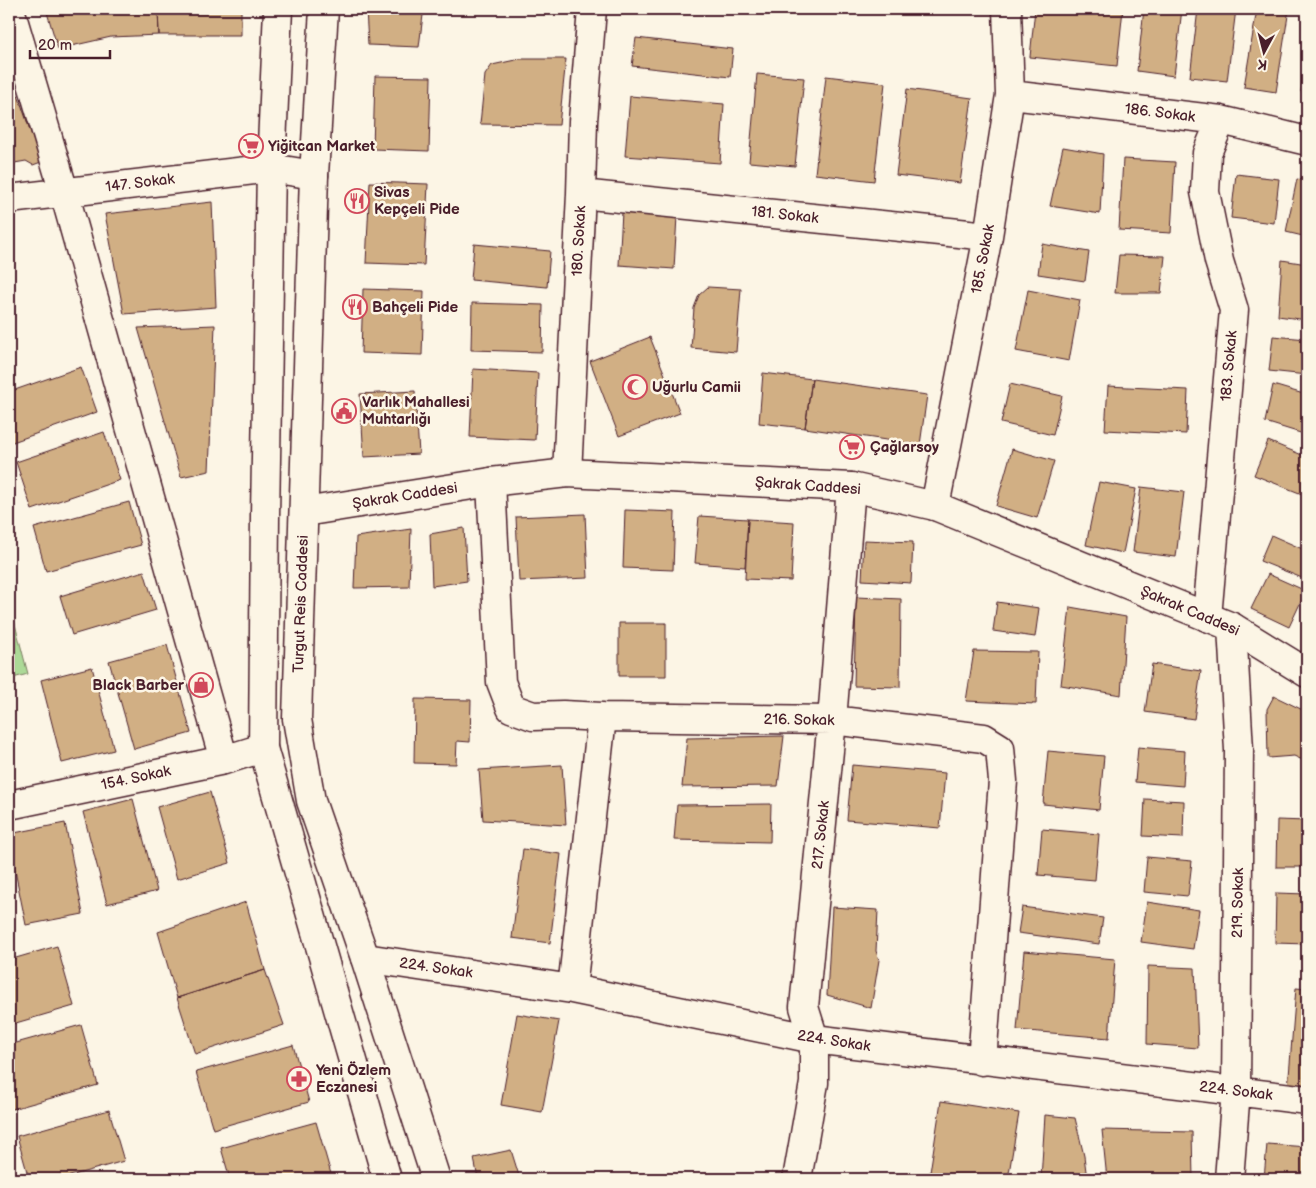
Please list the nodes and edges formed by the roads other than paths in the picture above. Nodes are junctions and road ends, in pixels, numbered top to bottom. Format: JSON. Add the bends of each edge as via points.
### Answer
{"nodes":[{"id":1,"x":10,"y":9,"type":"edge"},
{"id":2,"x":278,"y":9,"type":"edge"},
{"id":3,"x":324,"y":9,"type":"edge"},
{"id":4,"x":592,"y":9,"type":"edge"},
{"id":5,"x":1007,"y":9,"type":"edge"},
{"id":6,"x":1010,"y":95,"type":"junction"},
{"id":7,"x":1221,"y":120,"type":"junction"},
{"id":8,"x":1307,"y":141,"type":"edge"},
{"id":9,"x":271,"y":168,"type":"junction"},
{"id":10,"x":314,"y":176,"type":"junction"},
{"id":11,"x":64,"y":192,"type":"junction"},
{"id":12,"x":581,"y":194,"type":"junction"},
{"id":13,"x":9,"y":199,"type":"edge"},
{"id":14,"x":988,"y":236,"type":"junction"},
{"id":15,"x":567,"y":473,"type":"junction"},
{"id":16,"x":491,"y":482,"type":"junction"},
{"id":17,"x":851,"y":487,"type":"junction"},
{"id":18,"x":935,"y":506,"type":"junction"},
{"id":19,"x":304,"y":512,"type":"junction"},
{"id":20,"x":1220,"y":622,"type":"junction"},
{"id":21,"x":1307,"y":673,"type":"edge"},
{"id":22,"x":602,"y":717,"type":"junction"},
{"id":23,"x":832,"y":720,"type":"junction"},
{"id":24,"x":263,"y":748,"type":"junction"},
{"id":25,"x":224,"y":760,"type":"junction"},
{"id":26,"x":9,"y":805,"type":"edge"},
{"id":27,"x":365,"y":958,"type":"junction"},
{"id":28,"x":572,"y":989,"type":"junction"},
{"id":29,"x":814,"y":1039,"type":"junction"},
{"id":30,"x":982,"y":1060,"type":"junction"},
{"id":31,"x":1236,"y":1090,"type":"junction"},
{"id":32,"x":1307,"y":1100,"type":"edge"},
{"id":33,"x":387,"y":1179,"type":"edge"},
{"id":34,"x":436,"y":1179,"type":"edge"},
{"id":35,"x":797,"y":1179,"type":"edge"},
{"id":36,"x":1229,"y":1179,"type":"edge"}],
"edges":[{"from":1,"to":11,"type":"street"},
{"from":2,"to":9,"type":"street"},
{"from":3,"to":10,"type":"street","name":"Turgut Reis Caddesi"},
{"from":4,"to":12,"type":"street","name":"180. Sokak"},
{"from":5,"to":6,"type":"street","name":"185. Sokak"},
{"from":6,"to":7,"type":"street","name":"186. Sokak"},
{"from":6,"to":14,"type":"street","name":"185. Sokak"},
{"from":7,"to":8,"type":"street","name":"186. Sokak"},
{"from":7,"to":20,"type":"street","name":"183. Sokak","via":[[1207,153],[1205,192],[1219,261],[1234,310]]},
{"from":9,"to":10,"type":"street","name":"147. Sokak"},
{"from":9,"to":11,"type":"street","name":"147. Sokak"},
{"from":9,"to":24,"type":"street"},
{"from":10,"to":19,"type":"street","name":"Turgut Reis Caddesi"},
{"from":11,"to":13,"type":"street","name":"147. Sokak"},
{"from":11,"to":25,"type":"street"},
{"from":12,"to":14,"type":"street","name":"181. Sokak"},
{"from":12,"to":15,"type":"street","name":"180. Sokak"},
{"from":14,"to":18,"type":"street","name":"185. Sokak"},
{"from":15,"to":16,"type":"street","name":"Şakrak Caddesi"},
{"from":15,"to":17,"type":"street","name":"Şakrak Caddesi"},
{"from":16,"to":19,"type":"street","name":"Şakrak Caddesi"},
{"from":16,"to":22,"type":"street","name":"216. Sokak","via":[[501,682],[511,708],[533,716]]},
{"from":17,"to":18,"type":"street","name":"Şakrak Caddesi"},
{"from":17,"to":23,"type":"street","name":"217. Sokak"},
{"from":18,"to":20,"type":"street","name":"Şakrak Caddesi"},
{"from":19,"to":27,"type":"street","name":"Turgut Reis Caddesi","via":[[297,719],[311,801]]},
{"from":20,"to":21,"type":"street","name":"Şakrak Caddesi"},
{"from":20,"to":31,"type":"street","name":"219. Sokak","via":[[1239,750]]},
{"from":22,"to":23,"type":"street","name":"216. Sokak"},
{"from":22,"to":28,"type":"street"},
{"from":23,"to":29,"type":"street","name":"217. Sokak","via":[[804,1007]]},
{"from":23,"to":30,"type":"street","name":"216. Sokak","via":[[984,738],[1000,748],[1003,781]]},
{"from":24,"to":25,"type":"street","name":"154. Sokak"},
{"from":24,"to":33,"type":"street"},
{"from":25,"to":26,"type":"street","name":"154. Sokak"},
{"from":27,"to":28,"type":"street","name":"224. Sokak"},
{"from":27,"to":34,"type":"street","name":"Turgut Reis Caddesi"},
{"from":28,"to":29,"type":"street","name":"224. Sokak"},
{"from":29,"to":30,"type":"street","name":"224. Sokak"},
{"from":29,"to":35,"type":"street","name":"217. Sokak","via":[[814,1083]]},
{"from":30,"to":31,"type":"street","name":"224. Sokak"},
{"from":31,"to":32,"type":"street","name":"224. Sokak"},
{"from":31,"to":36,"type":"street","name":"219. Sokak"}]}
